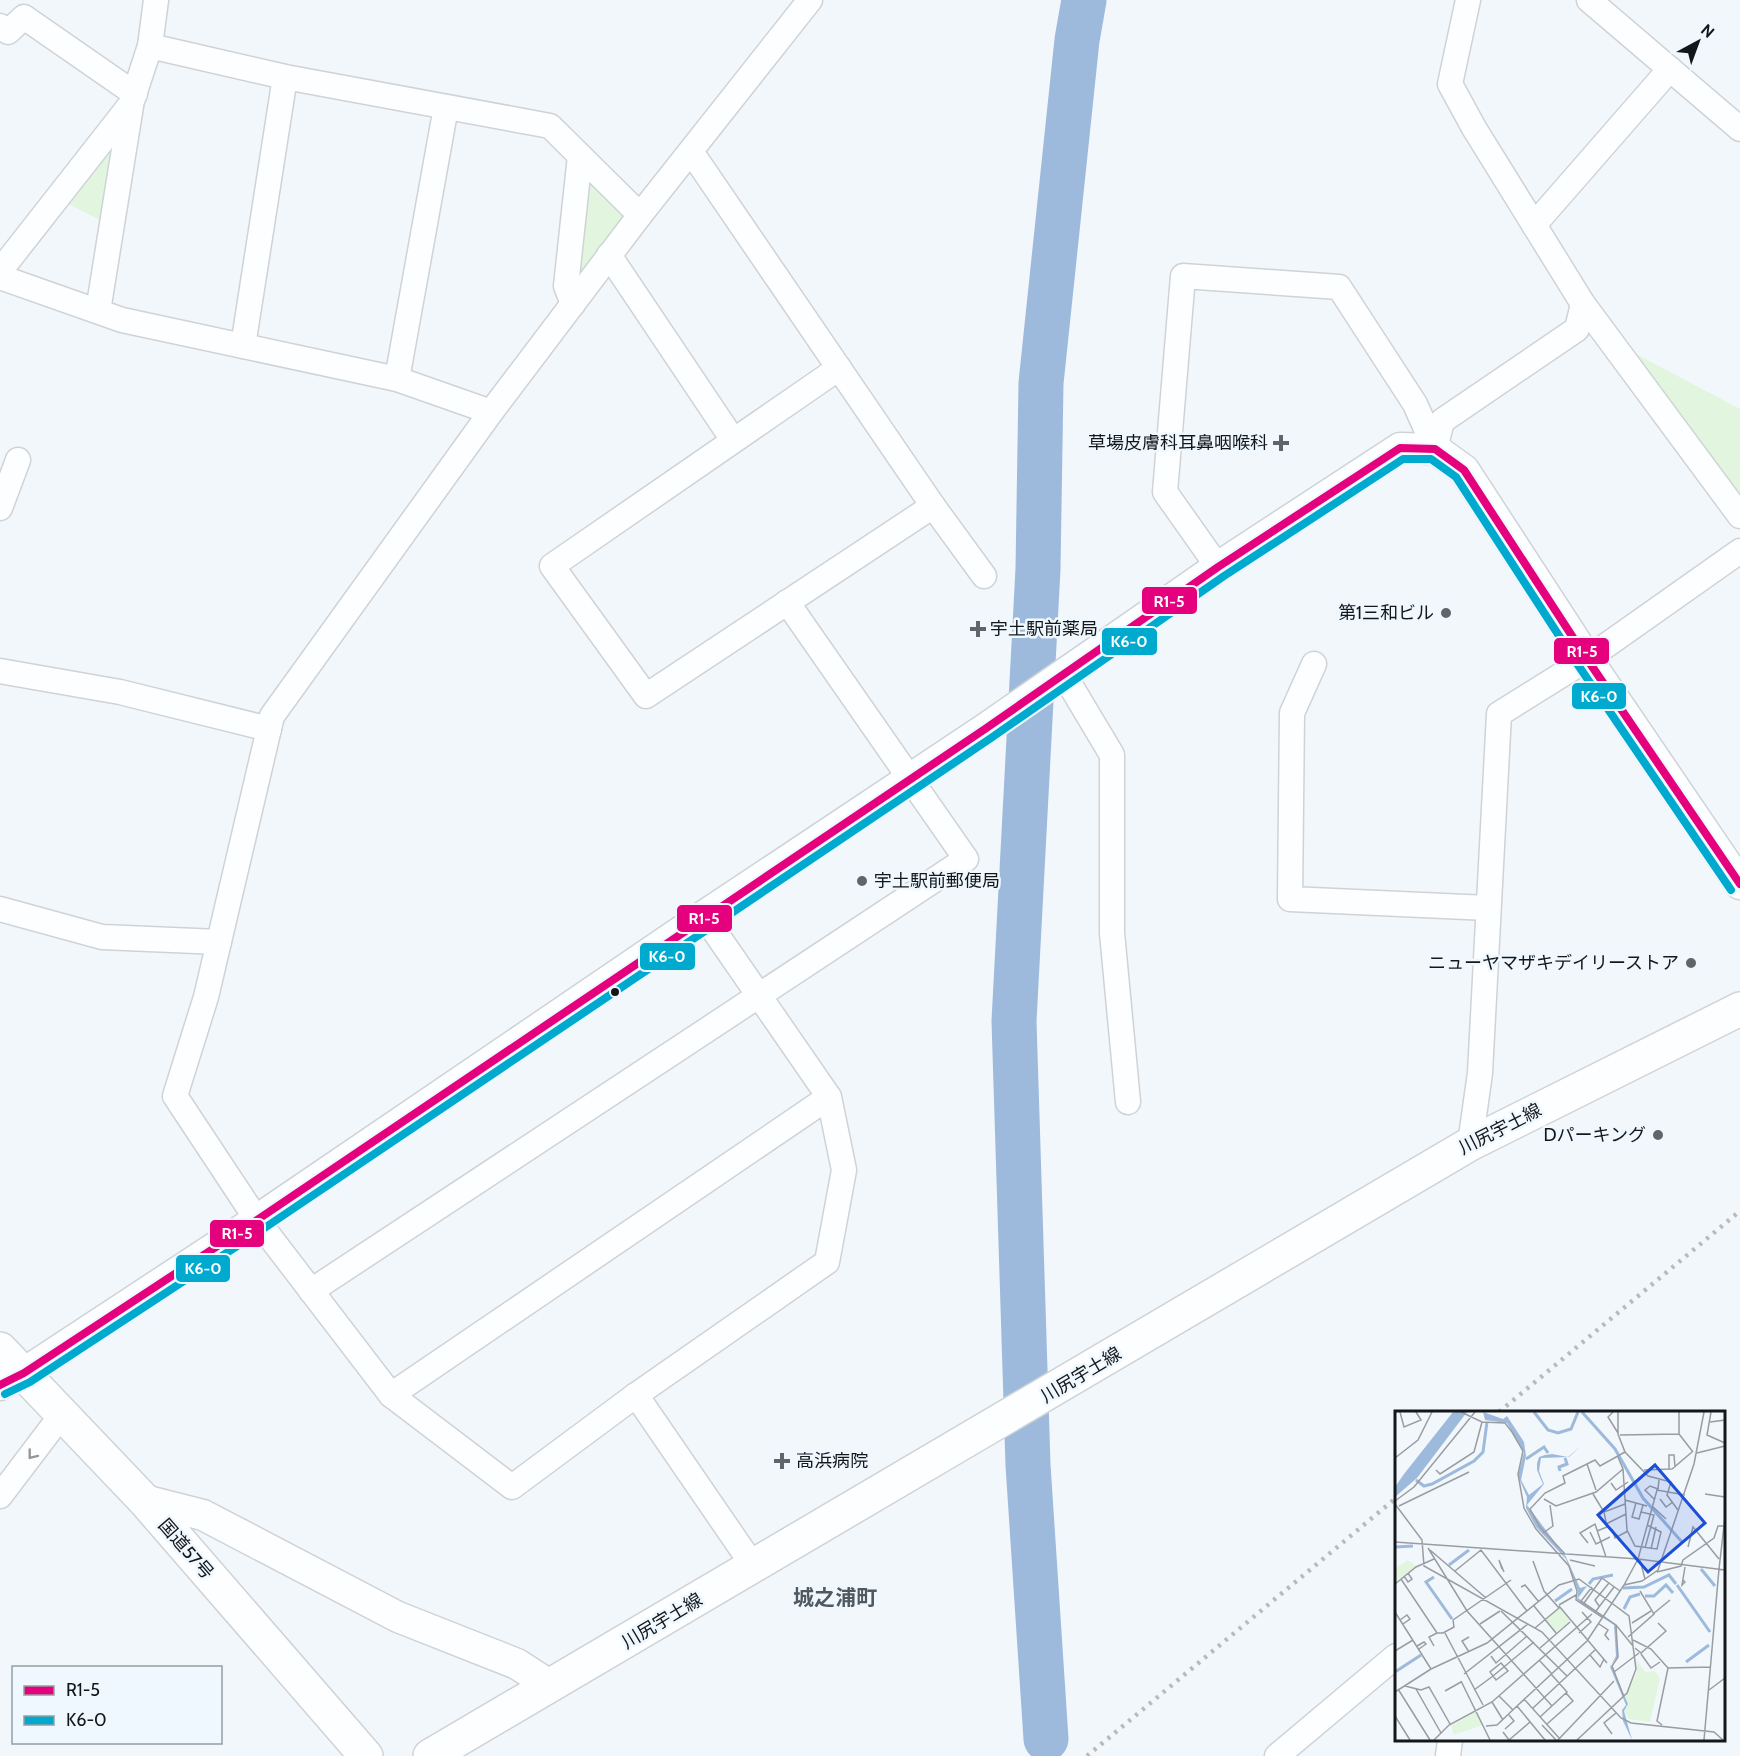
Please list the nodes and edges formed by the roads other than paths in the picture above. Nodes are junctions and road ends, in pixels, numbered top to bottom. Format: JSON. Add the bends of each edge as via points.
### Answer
{"nodes":[{"id":1,"x":156,"y":0,"type":"edge"},
{"id":2,"x":810,"y":0,"type":"edge"},
{"id":3,"x":1468,"y":0,"type":"edge"},
{"id":4,"x":1589,"y":0,"type":"edge"},
{"id":5,"x":0,"y":26,"type":"edge"},
{"id":6,"x":150,"y":46,"type":"junction"},
{"id":7,"x":1670,"y":69,"type":"junction"},
{"id":8,"x":285,"y":77,"type":"junction"},
{"id":9,"x":133,"y":99,"type":"junction"},
{"id":10,"x":446,"y":107,"type":"junction"},
{"id":11,"x":1740,"y":129,"type":"edge"},
{"id":12,"x":692,"y":153,"type":"junction"},
{"id":13,"x":580,"y":156,"type":"junction"},
{"id":14,"x":640,"y":215,"type":"junction"},
{"id":15,"x":1534,"y":225,"type":"junction"},
{"id":16,"x":609,"y":255,"type":"junction"},
{"id":17,"x":0,"y":271,"type":"edge"},
{"id":18,"x":0,"y":277,"type":"edge"},
{"id":19,"x":573,"y":304,"type":"junction"},
{"id":20,"x":1583,"y":304,"type":"junction"},
{"id":21,"x":98,"y":311,"type":"junction"},
{"id":22,"x":243,"y":346,"type":"junction"},
{"id":23,"x":839,"y":368,"type":"junction"},
{"id":24,"x":397,"y":379,"type":"junction"},
{"id":25,"x":490,"y":412,"type":"junction"},
{"id":26,"x":733,"y":440,"type":"junction"},
{"id":27,"x":1435,"y":449,"type":"junction"},
{"id":28,"x":18,"y":460,"type":"dead end"},
{"id":29,"x":933,"y":506,"type":"junction"},
{"id":30,"x":0,"y":508,"type":"edge"},
{"id":31,"x":1740,"y":516,"type":"edge"},
{"id":32,"x":1740,"y":551,"type":"edge"},
{"id":33,"x":1218,"y":567,"type":"junction"},
{"id":34,"x":984,"y":576,"type":"dead end"},
{"id":35,"x":787,"y":602,"type":"junction"},
{"id":36,"x":1587,"y":659,"type":"junction"},
{"id":37,"x":1314,"y":664,"type":"dead end"},
{"id":38,"x":0,"y":671,"type":"edge"},
{"id":39,"x":1063,"y":673,"type":"junction"},
{"id":40,"x":269,"y":729,"type":"junction"},
{"id":41,"x":909,"y":780,"type":"junction"},
{"id":42,"x":1740,"y":884,"type":"edge"},
{"id":43,"x":1488,"y":908,"type":"junction"},
{"id":44,"x":0,"y":909,"type":"edge"},
{"id":45,"x":704,"y":916,"type":"junction"},
{"id":46,"x":219,"y":942,"type":"junction"},
{"id":47,"x":759,"y":996,"type":"junction"},
{"id":48,"x":1740,"y":1009,"type":"edge"},
{"id":49,"x":829,"y":1097,"type":"junction"},
{"id":50,"x":1128,"y":1102,"type":"dead end"},
{"id":51,"x":1470,"y":1144,"type":"junction"},
{"id":52,"x":257,"y":1220,"type":"junction"},
{"id":53,"x":311,"y":1290,"type":"junction"},
{"id":54,"x":0,"y":1349,"type":"edge"},
{"id":55,"x":12,"y":1379,"type":"edge"},
{"id":56,"x":391,"y":1395,"type":"junction"},
{"id":57,"x":636,"y":1395,"type":"junction"},
{"id":58,"x":63,"y":1413,"type":"junction"},
{"id":59,"x":0,"y":1496,"type":"edge"},
{"id":60,"x":144,"y":1500,"type":"junction"},
{"id":61,"x":754,"y":1567,"type":"junction"},
{"id":62,"x":1395,"y":1657,"type":"edge"},
{"id":63,"x":551,"y":1686,"type":"junction"},
{"id":64,"x":1450,"y":1741,"type":"edge"},
{"id":65,"x":366,"y":1756,"type":"edge"},
{"id":66,"x":430,"y":1756,"type":"edge"},
{"id":67,"x":1277,"y":1756,"type":"edge"},
{"id":68,"x":1448,"y":1756,"type":"edge"}],
"edges":[{"from":1,"to":6,"type":"street"},
{"from":2,"to":12,"type":"street"},
{"from":3,"to":15,"type":"street","via":[[1450,84]]},
{"from":4,"to":7,"type":"street"},
{"from":5,"to":9,"type":"street","via":[[8,32],[24,17]]},
{"from":6,"to":8,"type":"street"},
{"from":6,"to":9,"type":"street"},
{"from":7,"to":11,"type":"street"},
{"from":7,"to":15,"type":"street"},
{"from":8,"to":10,"type":"street"},
{"from":8,"to":22,"type":"street"},
{"from":9,"to":17,"type":"street"},
{"from":9,"to":21,"type":"street"},
{"from":10,"to":13,"type":"street","via":[[550,126]]},
{"from":10,"to":24,"type":"street"},
{"from":12,"to":14,"type":"street"},
{"from":12,"to":23,"type":"street"},
{"from":13,"to":14,"type":"street"},
{"from":13,"to":19,"type":"street","via":[[566,286]]},
{"from":14,"to":16,"type":"street"},
{"from":15,"to":20,"type":"street"},
{"from":16,"to":19,"type":"street"},
{"from":16,"to":26,"type":"street"},
{"from":18,"to":21,"type":"street"},
{"from":19,"to":25,"type":"street"},
{"from":20,"to":27,"type":"street","via":[[1577,329],[1442,421]]},
{"from":20,"to":31,"type":"street"},
{"from":21,"to":22,"type":"street","via":[[122,320]]},
{"from":22,"to":24,"type":"street"},
{"from":23,"to":26,"type":"street"},
{"from":23,"to":29,"type":"street"},
{"from":24,"to":25,"type":"street"},
{"from":25,"to":40,"type":"street","via":[[272,716]]},
{"from":26,"to":35,"type":"street","via":[[552,566],[646,696]]},
{"from":27,"to":33,"type":"street","via":[[1400,448]]},
{"from":27,"to":33,"type":"street","via":[[1415,404],[1339,287],[1183,276],[1165,492]]},
{"from":27,"to":36,"type":"street","via":[[1464,470]]},
{"from":28,"to":30,"type":"street"},
{"from":29,"to":34,"type":"street"},
{"from":29,"to":35,"type":"street"},
{"from":32,"to":36,"type":"street"},
{"from":33,"to":39,"type":"street"},
{"from":35,"to":41,"type":"street"},
{"from":36,"to":42,"type":"street"},
{"from":36,"to":43,"type":"street","via":[[1499,714]]},
{"from":37,"to":43,"type":"street","via":[[1292,713],[1290,899]]},
{"from":38,"to":40,"type":"street","via":[[120,692]]},
{"from":39,"to":41,"type":"street"},
{"from":39,"to":50,"type":"street","via":[[1112,755],[1112,933]]},
{"from":40,"to":46,"type":"street"},
{"from":41,"to":45,"type":"street"},
{"from":41,"to":47,"type":"street","via":[[966,859]]},
{"from":43,"to":51,"type":"street","via":[[1479,1073]]},
{"from":44,"to":46,"type":"street","via":[[102,936]]},
{"from":45,"to":47,"type":"street"},
{"from":45,"to":52,"type":"street"},
{"from":46,"to":52,"type":"street","via":[[175,1096]]},
{"from":47,"to":49,"type":"street"},
{"from":47,"to":53,"type":"street"},
{"from":48,"to":51,"type":"main road","name":"川尻宇土線"},
{"from":49,"to":56,"type":"street"},
{"from":49,"to":57,"type":"street","via":[[844,1170],[827,1262]]},
{"from":51,"to":61,"type":"main road","name":"川尻宇土線"},
{"from":52,"to":53,"type":"street"},
{"from":52,"to":55,"type":"street"},
{"from":53,"to":56,"type":"street"},
{"from":54,"to":55,"type":"main road","name":"国道57号"},
{"from":55,"to":58,"type":"main road","name":"国道57号"},
{"from":56,"to":57,"type":"street","via":[[512,1487]]},
{"from":57,"to":61,"type":"street"},
{"from":58,"to":59,"type":"street","one_way":true},
{"from":58,"to":60,"type":"main road","name":"国道57号"},
{"from":60,"to":63,"type":"street","via":[[203,1515],[398,1617],[517,1664]]},
{"from":60,"to":65,"type":"main road","name":"国道57号"},
{"from":61,"to":63,"type":"main road","name":"川尻宇土線"},
{"from":62,"to":67,"type":"street"},
{"from":63,"to":66,"type":"main road","name":"川尻宇土線"},
{"from":64,"to":68,"type":"street"}]}
